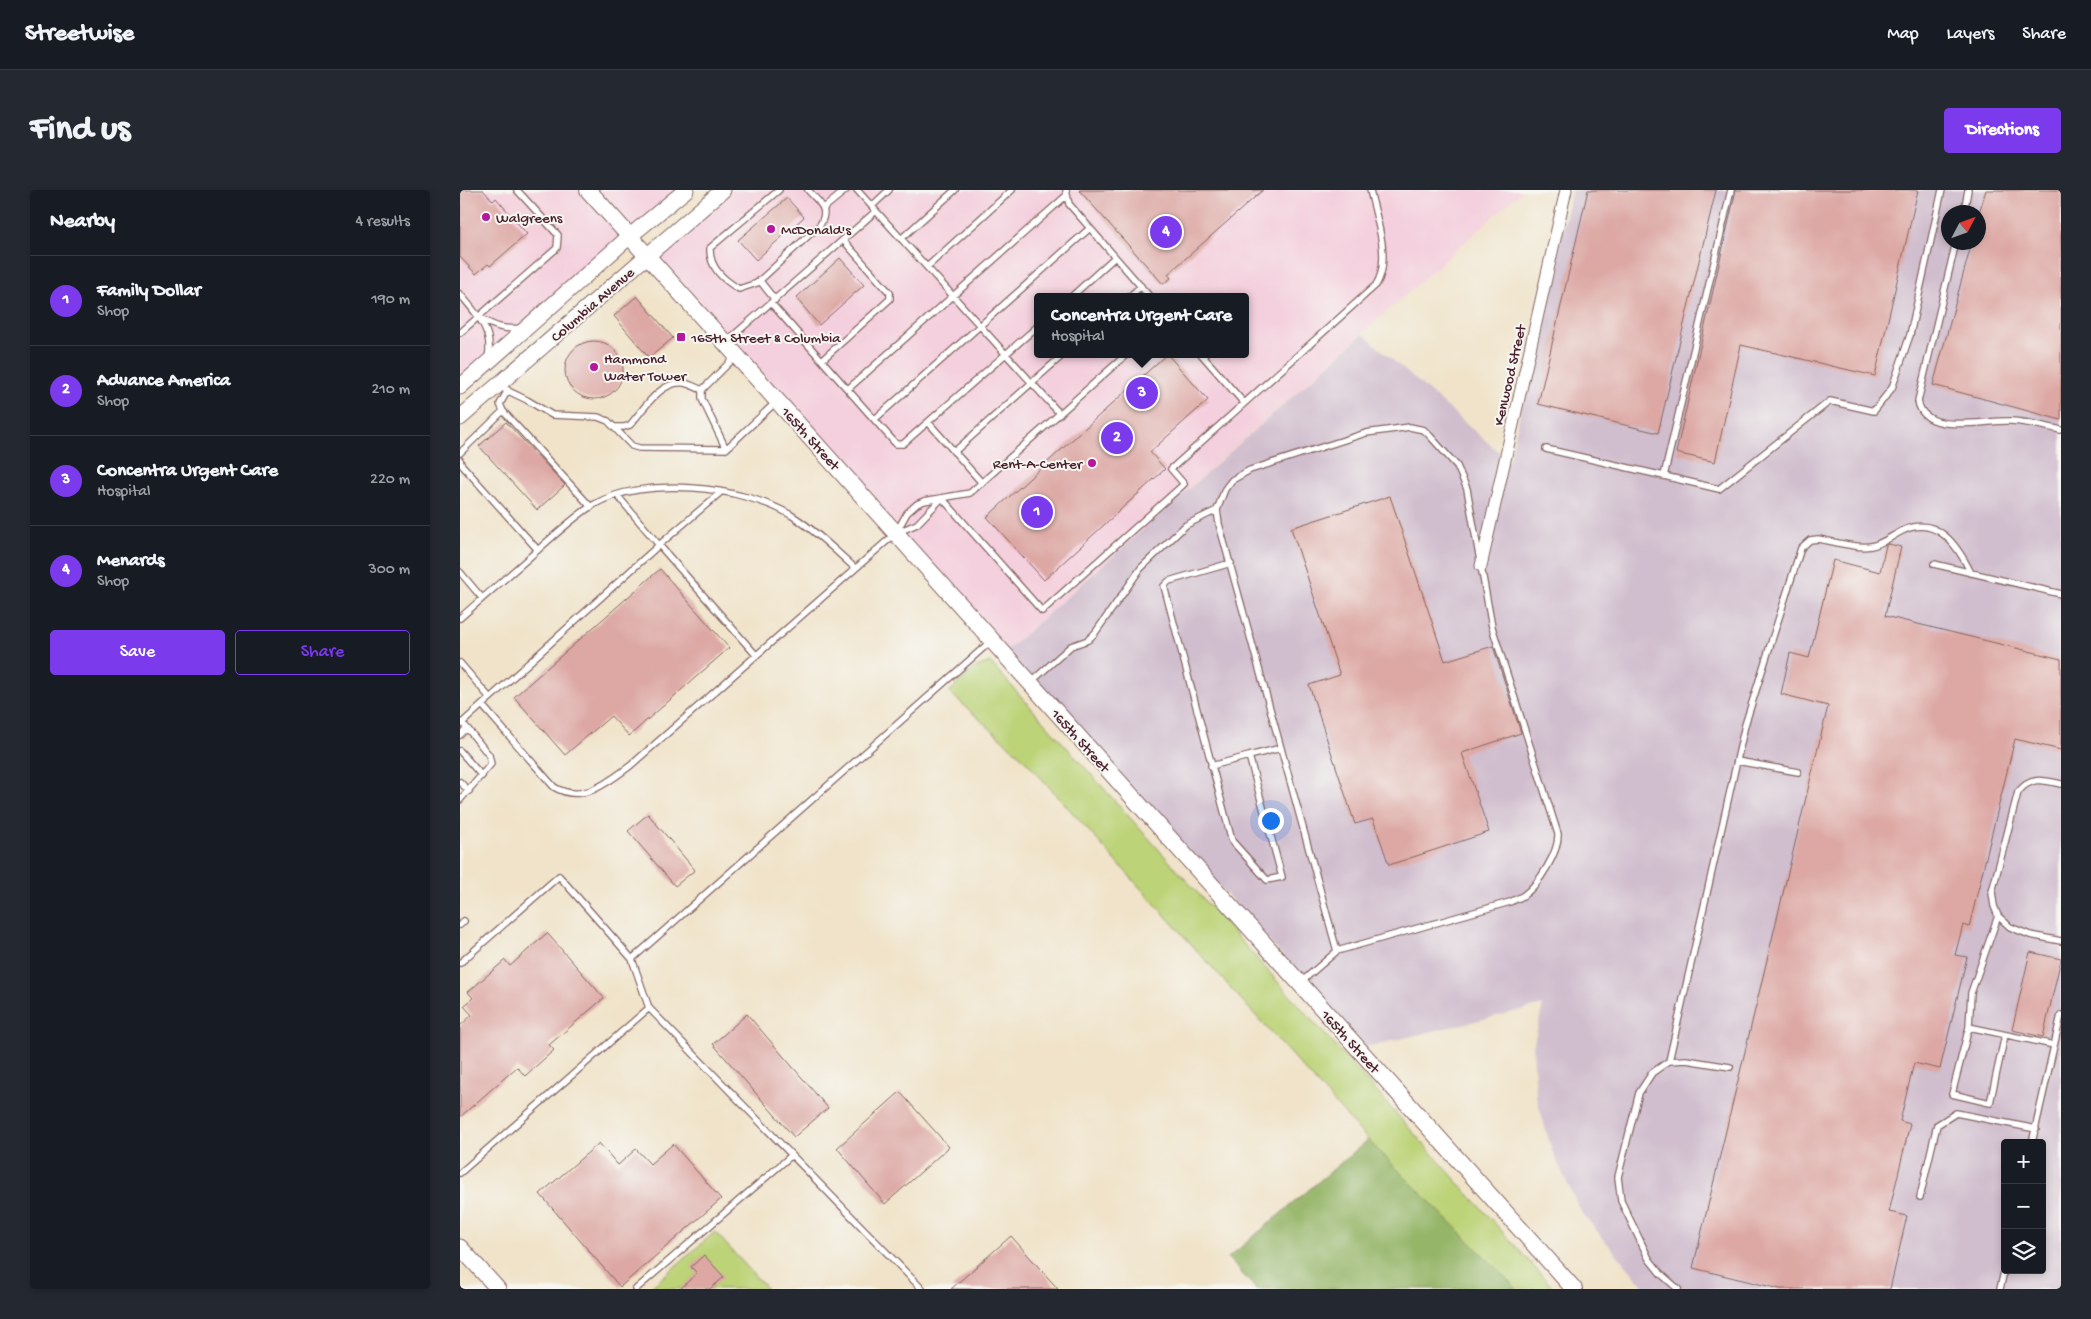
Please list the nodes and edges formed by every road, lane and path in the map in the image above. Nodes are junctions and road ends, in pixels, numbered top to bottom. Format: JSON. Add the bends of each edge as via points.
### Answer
{"nodes":[{"id":1,"x":517,"y":190,"type":"edge"},
{"id":2,"x":588,"y":190,"type":"edge"},
{"id":3,"x":686,"y":190,"type":"edge"},
{"id":4,"x":723,"y":190,"type":"edge"},
{"id":5,"x":780,"y":190,"type":"edge"},
{"id":6,"x":808,"y":190,"type":"edge"},
{"id":7,"x":846,"y":190,"type":"edge"},
{"id":8,"x":857,"y":190,"type":"edge"},
{"id":9,"x":889,"y":190,"type":"edge"},
{"id":10,"x":955,"y":190,"type":"edge"},
{"id":11,"x":1012,"y":190,"type":"edge"},
{"id":12,"x":1370,"y":190,"type":"edge"},
{"id":13,"x":1566,"y":190,"type":"edge"},
{"id":14,"x":1731,"y":190,"type":"edge"},
{"id":15,"x":1942,"y":190,"type":"edge"},
{"id":16,"x":1968,"y":190,"type":"edge"},
{"id":17,"x":1066,"y":192,"type":"edge"},
{"id":18,"x":1965,"y":205,"type":"edge"},
{"id":19,"x":824,"y":208,"type":"junction"},
{"id":20,"x":874,"y":208,"type":"junction"},
{"id":21,"x":1090,"y":228,"type":"junction"},
{"id":22,"x":630,"y":236,"type":"junction"},
{"id":23,"x":901,"y":239,"type":"junction"},
{"id":24,"x":843,"y":240,"type":"junction"},
{"id":25,"x":1954,"y":250,"type":"edge"},
{"id":26,"x":647,"y":255,"type":"junction"},
{"id":27,"x":1115,"y":257,"type":"junction"},
{"id":28,"x":927,"y":267,"type":"junction"},
{"id":29,"x":760,"y":281,"type":"junction"},
{"id":30,"x":1141,"y":286,"type":"junction"},
{"id":31,"x":1075,"y":293,"type":"edge"},
{"id":32,"x":1133,"y":293,"type":"edge"},
{"id":33,"x":1147,"y":293,"type":"edge"},
{"id":34,"x":460,"y":294,"type":"edge"},
{"id":35,"x":954,"y":297,"type":"junction"},
{"id":36,"x":773,"y":301,"type":"junction"},
{"id":37,"x":479,"y":316,"type":"junction"},
{"id":38,"x":979,"y":326,"type":"junction"},
{"id":39,"x":526,"y":328,"type":"junction"},
{"id":40,"x":1034,"y":330,"type":"edge"},
{"id":41,"x":460,"y":333,"type":"edge"},
{"id":42,"x":726,"y":343,"type":"junction"},
{"id":43,"x":737,"y":355,"type":"junction"},
{"id":44,"x":1006,"y":355,"type":"junction"},
{"id":45,"x":1060,"y":358,"type":"edge"},
{"id":46,"x":1123,"y":358,"type":"edge"},
{"id":47,"x":1205,"y":358,"type":"edge"},
{"id":48,"x":822,"y":360,"type":"junction"},
{"id":49,"x":487,"y":363,"type":"junction"},
{"id":50,"x":1032,"y":383,"type":"junction"},
{"id":51,"x":460,"y":386,"type":"edge"},
{"id":52,"x":503,"y":388,"type":"junction"},
{"id":53,"x":848,"y":389,"type":"junction"},
{"id":54,"x":702,"y":390,"type":"junction"},
{"id":55,"x":778,"y":401,"type":"junction"},
{"id":56,"x":1244,"y":403,"type":"junction"},
{"id":57,"x":504,"y":411,"type":"junction"},
{"id":58,"x":1060,"y":414,"type":"junction"},
{"id":59,"x":460,"y":418,"type":"edge"},
{"id":60,"x":875,"y":420,"type":"junction"},
{"id":61,"x":928,"y":422,"type":"junction"},
{"id":62,"x":614,"y":427,"type":"junction"},
{"id":63,"x":2061,"y":430,"type":"edge"},
{"id":64,"x":726,"y":449,"type":"junction"},
{"id":65,"x":1546,"y":449,"type":"dead end"},
{"id":66,"x":954,"y":452,"type":"junction"},
{"id":67,"x":460,"y":453,"type":"edge"},
{"id":68,"x":460,"y":460,"type":"edge"},
{"id":69,"x":1664,"y":476,"type":"junction"},
{"id":70,"x":982,"y":483,"type":"junction"},
{"id":71,"x":721,"y":492,"type":"junction"},
{"id":72,"x":617,"y":495,"type":"junction"},
{"id":73,"x":942,"y":498,"type":"junction"},
{"id":74,"x":591,"y":507,"type":"junction"},
{"id":75,"x":1217,"y":510,"type":"junction"},
{"id":76,"x":896,"y":533,"type":"junction"},
{"id":77,"x":660,"y":545,"type":"junction"},
{"id":78,"x":538,"y":550,"type":"junction"},
{"id":79,"x":1231,"y":563,"type":"junction"},
{"id":80,"x":1934,"y":564,"type":"dead end"},
{"id":81,"x":1481,"y":566,"type":"junction"},
{"id":82,"x":855,"y":568,"type":"junction"},
{"id":83,"x":460,"y":572,"type":"edge"},
{"id":84,"x":1971,"y":573,"type":"junction"},
{"id":85,"x":2061,"y":594,"type":"edge"},
{"id":86,"x":482,"y":598,"type":"junction"},
{"id":87,"x":461,"y":616,"type":"edge"},
{"id":88,"x":992,"y":640,"type":"junction"},
{"id":89,"x":756,"y":655,"type":"junction"},
{"id":90,"x":460,"y":663,"type":"edge"},
{"id":91,"x":1030,"y":683,"type":"junction"},
{"id":92,"x":490,"y":698,"type":"junction"},
{"id":93,"x":482,"y":705,"type":"junction"},
{"id":94,"x":461,"y":722,"type":"edge"},
{"id":95,"x":467,"y":728,"type":"junction"},
{"id":96,"x":460,"y":735,"type":"edge"},
{"id":97,"x":1281,"y":748,"type":"junction"},
{"id":98,"x":460,"y":751,"type":"edge"},
{"id":99,"x":1249,"y":756,"type":"junction"},
{"id":100,"x":1737,"y":761,"type":"junction"},
{"id":101,"x":1211,"y":766,"type":"junction"},
{"id":102,"x":1798,"y":772,"type":"dead end"},
{"id":103,"x":482,"y":776,"type":"junction"},
{"id":104,"x":460,"y":782,"type":"edge"},
{"id":105,"x":2061,"y":784,"type":"edge"},
{"id":106,"x":469,"y":791,"type":"junction"},
{"id":107,"x":460,"y":800,"type":"edge"},
{"id":108,"x":1998,"y":916,"type":"junction"},
{"id":109,"x":2061,"y":941,"type":"edge"},
{"id":110,"x":1336,"y":951,"type":"junction"},
{"id":111,"x":632,"y":959,"type":"junction"},
{"id":112,"x":460,"y":964,"type":"edge"},
{"id":113,"x":1300,"y":984,"type":"junction"},
{"id":114,"x":649,"y":1008,"type":"junction"},
{"id":115,"x":2061,"y":1015,"type":"edge"},
{"id":116,"x":1969,"y":1027,"type":"junction"},
{"id":117,"x":2005,"y":1035,"type":"junction"},
{"id":118,"x":2054,"y":1045,"type":"junction"},
{"id":119,"x":1669,"y":1061,"type":"junction"},
{"id":120,"x":1730,"y":1067,"type":"dead end"},
{"id":121,"x":2036,"y":1129,"type":"junction"},
{"id":122,"x":2033,"y":1139,"type":"edge"},
{"id":123,"x":792,"y":1155,"type":"junction"},
{"id":124,"x":460,"y":1173,"type":"edge"},
{"id":125,"x":1920,"y":1197,"type":"dead end"},
{"id":126,"x":460,"y":1246,"type":"edge"},
{"id":127,"x":2003,"y":1274,"type":"edge"},
{"id":128,"x":498,"y":1289,"type":"edge"},
{"id":129,"x":636,"y":1289,"type":"edge"},
{"id":130,"x":922,"y":1289,"type":"edge"},
{"id":131,"x":1574,"y":1289,"type":"edge"},
{"id":132,"x":1678,"y":1289,"type":"edge"},
{"id":133,"x":2000,"y":1289,"type":"edge"}],
"edges":[{"from":1,"to":37,"type":"lane","via":[[558,235],[557,248]]},
{"from":2,"to":22,"type":"main road","name":"165th Street"},
{"from":3,"to":22,"type":"street","name":"Columbia Avenue"},
{"from":4,"to":26,"type":"street","name":"Columbia Avenue"},
{"from":5,"to":29,"type":"lane","via":[[710,248],[712,264],[725,280],[739,289]]},
{"from":6,"to":19,"type":"lane"},
{"from":7,"to":19,"type":"lane"},
{"from":8,"to":20,"type":"lane"},
{"from":9,"to":20,"type":"lane"},
{"from":10,"to":23,"type":"lane"},
{"from":11,"to":28,"type":"lane"},
{"from":12,"to":56,"type":"lane","via":[[1384,257],[1380,279]]},
{"from":13,"to":81,"type":"street","name":"Kenwood Street"},
{"from":14,"to":69,"type":"lane"},
{"from":15,"to":69,"type":"lane","via":[[1910,335],[1892,388],[1874,411],[1830,401],[1719,489]]},
{"from":16,"to":18,"type":"lane"},
{"from":17,"to":21,"type":"lane","via":[[1069,204]]},
{"from":17,"to":35,"type":"lane"},
{"from":19,"to":29,"type":"lane","via":[[820,226]]},
{"from":20,"to":23,"type":"lane"},
{"from":20,"to":24,"type":"lane"},
{"from":21,"to":27,"type":"lane"},
{"from":21,"to":38,"type":"lane"},
{"from":22,"to":26,"type":"main road","name":"165th Street"},
{"from":22,"to":39,"type":"street","name":"Columbia Avenue"},
{"from":23,"to":28,"type":"lane"},
{"from":24,"to":36,"type":"lane"},
{"from":24,"to":48,"type":"lane","via":[[890,293],[890,299]]},
{"from":25,"to":63,"type":"lane","via":[[1918,401],[1924,416],[1938,422],[2009,420]]},
{"from":26,"to":42,"type":"main road","name":"165th Street"},
{"from":26,"to":52,"type":"street","name":"Columbia Avenue"},
{"from":27,"to":30,"type":"lane"},
{"from":27,"to":31,"type":"lane"},
{"from":28,"to":35,"type":"lane"},
{"from":29,"to":36,"type":"lane"},
{"from":30,"to":32,"type":"lane"},
{"from":30,"to":33,"type":"lane"},
{"from":34,"to":37,"type":"lane"},
{"from":35,"to":38,"type":"lane"},
{"from":35,"to":53,"type":"lane"},
{"from":36,"to":42,"type":"lane"},
{"from":36,"to":48,"type":"lane"},
{"from":37,"to":39,"type":"lane","via":[[496,327]]},
{"from":37,"to":41,"type":"lane"},
{"from":37,"to":49,"type":"lane","via":[[490,344]]},
{"from":38,"to":44,"type":"lane"},
{"from":38,"to":60,"type":"lane"},
{"from":39,"to":49,"type":"street","name":"Columbia Avenue"},
{"from":40,"to":44,"type":"lane"},
{"from":42,"to":43,"type":"main road","name":"165th Street"},
{"from":43,"to":54,"type":"lane"},
{"from":43,"to":55,"type":"main road","name":"165th Street"},
{"from":44,"to":50,"type":"lane"},
{"from":44,"to":61,"type":"lane"},
{"from":45,"to":50,"type":"lane"},
{"from":46,"to":58,"type":"lane"},
{"from":47,"to":56,"type":"lane"},
{"from":48,"to":53,"type":"lane"},
{"from":49,"to":51,"type":"street","name":"Columbia Avenue"},
{"from":50,"to":58,"type":"lane"},
{"from":50,"to":66,"type":"lane"},
{"from":52,"to":57,"type":"lane","via":[[500,404]]},
{"from":52,"to":59,"type":"street","name":"Columbia Avenue"},
{"from":52,"to":62,"type":"lane","via":[[552,415],[598,416]]},
{"from":53,"to":60,"type":"lane"},
{"from":54,"to":62,"type":"lane","via":[[684,383],[672,384],[660,390],[630,425]]},
{"from":54,"to":64,"type":"lane","via":[[702,399]]},
{"from":55,"to":64,"type":"lane"},
{"from":55,"to":76,"type":"main road","name":"165th Street"},
{"from":56,"to":73,"type":"lane","via":[[1171,469],[1184,484],[1042,611]]},
{"from":57,"to":67,"type":"lane"},
{"from":57,"to":74,"type":"lane"},
{"from":58,"to":70,"type":"lane"},
{"from":60,"to":61,"type":"lane","via":[[896,444],[903,444]]},
{"from":61,"to":66,"type":"lane"},
{"from":62,"to":64,"type":"lane","via":[[632,446],[639,448]]},
{"from":65,"to":69,"type":"lane"},
{"from":66,"to":70,"type":"lane"},
{"from":68,"to":78,"type":"lane"},
{"from":70,"to":73,"type":"lane","via":[[970,493]]},
{"from":71,"to":72,"type":"lane","via":[[690,488]]},
{"from":71,"to":77,"type":"lane"},
{"from":71,"to":82,"type":"lane","via":[[754,500],[791,516]]},
{"from":72,"to":74,"type":"lane"},
{"from":72,"to":77,"type":"lane"},
{"from":73,"to":76,"type":"lane","via":[[918,524]]},
{"from":73,"to":76,"type":"lane","via":[[917,504],[907,513]]},
{"from":74,"to":78,"type":"lane"},
{"from":75,"to":79,"type":"lane"},
{"from":75,"to":81,"type":"lane","via":[[1232,480],[1250,470],[1366,433],[1418,428],[1430,436],[1462,476]]},
{"from":75,"to":91,"type":"lane","via":[[1186,524],[1133,577],[1096,632],[1088,640],[1071,646]]},
{"from":76,"to":82,"type":"lane"},
{"from":76,"to":88,"type":"main road","name":"165th Street"},
{"from":77,"to":89,"type":"lane"},
{"from":77,"to":92,"type":"lane"},
{"from":78,"to":86,"type":"lane"},
{"from":79,"to":97,"type":"lane"},
{"from":79,"to":101,"type":"lane","via":[[1169,581],[1164,586]]},
{"from":80,"to":84,"type":"lane"},
{"from":81,"to":110,"type":"lane","via":[[1492,626],[1558,834],[1556,849],[1538,880],[1523,896]]},
{"from":82,"to":89,"type":"lane"},
{"from":83,"to":86,"type":"lane"},
{"from":84,"to":85,"type":"lane"},
{"from":84,"to":100,"type":"lane","via":[[1954,542],[1930,528],[1911,528],[1872,546],[1818,538],[1804,544],[1745,724]]},
{"from":86,"to":87,"type":"lane"},
{"from":88,"to":91,"type":"main road","name":"165th Street"},
{"from":88,"to":111,"type":"lane"},
{"from":89,"to":93,"type":"lane","via":[[630,766],[594,790],[579,794],[564,793],[554,787]]},
{"from":90,"to":92,"type":"lane"},
{"from":91,"to":113,"type":"main road","name":"165th Street"},
{"from":92,"to":93,"type":"lane"},
{"from":93,"to":94,"type":"lane"},
{"from":94,"to":95,"type":"lane"},
{"from":95,"to":96,"type":"lane"},
{"from":95,"to":103,"type":"lane","via":[[490,755],[491,764]]},
{"from":97,"to":99,"type":"lane"},
{"from":97,"to":110,"type":"lane"},
{"from":98,"to":103,"type":"lane"},
{"from":99,"to":101,"type":"lane"},
{"from":99,"to":101,"type":"lane","via":[[1282,877],[1267,880],[1232,841]]},
{"from":100,"to":102,"type":"lane"},
{"from":100,"to":119,"type":"lane"},
{"from":103,"to":106,"type":"lane"},
{"from":104,"to":106,"type":"lane"},
{"from":105,"to":108,"type":"lane","via":[[2038,779],[2029,781],[2018,792],[1992,892]]},
{"from":106,"to":107,"type":"lane"},
{"from":108,"to":109,"type":"lane","via":[[2010,927],[2030,935]]},
{"from":108,"to":116,"type":"lane","via":[[1971,993]]},
{"from":110,"to":113,"type":"lane"},
{"from":111,"to":112,"type":"lane","via":[[558,876]]},
{"from":111,"to":114,"type":"lane"},
{"from":113,"to":131,"type":"main road","name":"165th Street"},
{"from":114,"to":123,"type":"lane"},
{"from":114,"to":124,"type":"lane"},
{"from":115,"to":118,"type":"lane"},
{"from":116,"to":117,"type":"lane"},
{"from":116,"to":117,"type":"lane","via":[[1952,1094],[1990,1103]]},
{"from":117,"to":118,"type":"lane"},
{"from":118,"to":121,"type":"lane"},
{"from":119,"to":120,"type":"lane","via":[[1686,1060]]},
{"from":119,"to":132,"type":"lane","via":[[1652,1073],[1639,1093],[1618,1177],[1621,1202],[1649,1259]]},
{"from":121,"to":122,"type":"lane"},
{"from":121,"to":125,"type":"lane","via":[[1956,1113],[1937,1125]]},
{"from":123,"to":129,"type":"lane"},
{"from":123,"to":130,"type":"lane"},
{"from":126,"to":128,"type":"street"},
{"from":127,"to":133,"type":"lane"}]}
